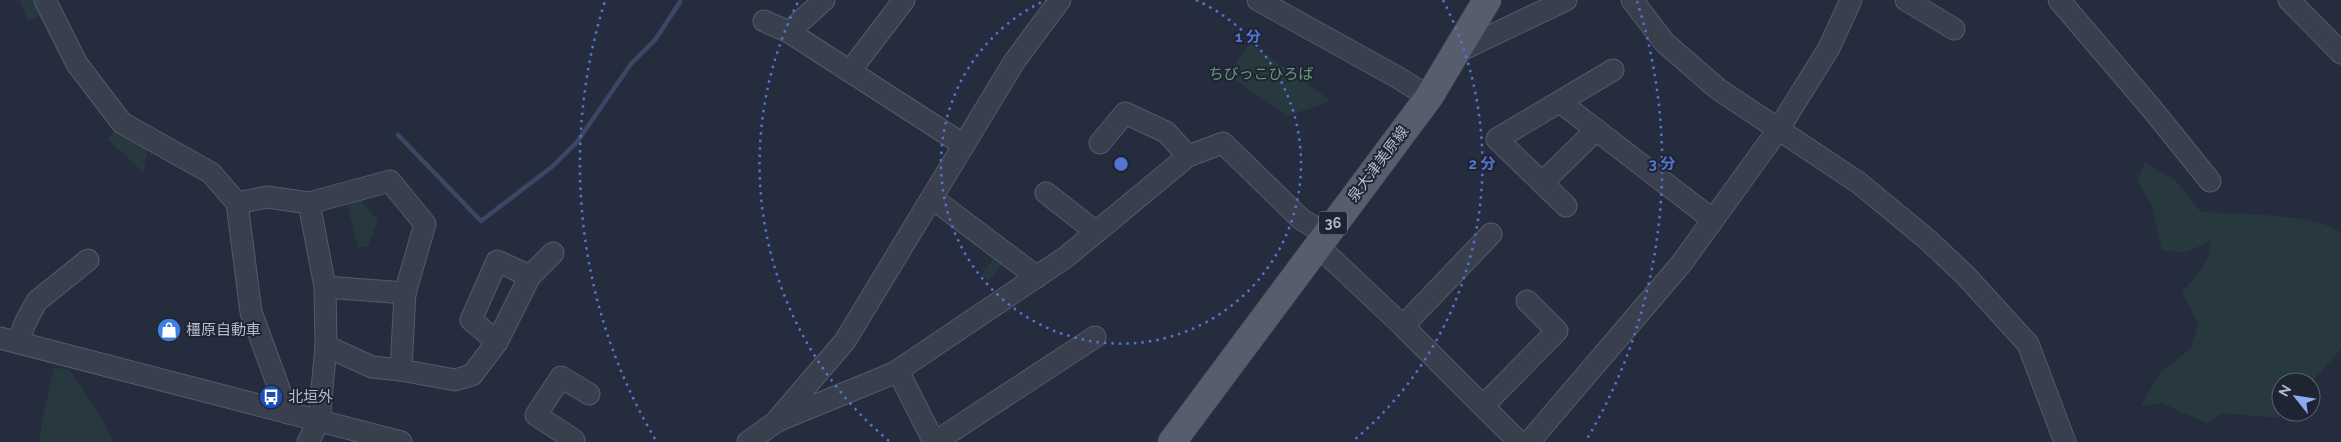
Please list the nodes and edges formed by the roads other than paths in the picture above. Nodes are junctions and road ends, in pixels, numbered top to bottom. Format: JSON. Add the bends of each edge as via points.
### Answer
{"nodes":[{"id":1,"x":46,"y":0,"type":"edge"},
{"id":2,"x":824,"y":0,"type":"edge"},
{"id":3,"x":904,"y":0,"type":"edge"},
{"id":4,"x":1060,"y":0,"type":"edge"},
{"id":5,"x":1258,"y":0,"type":"edge"},
{"id":6,"x":1487,"y":0,"type":"edge"},
{"id":7,"x":1566,"y":0,"type":"edge"},
{"id":8,"x":1632,"y":0,"type":"edge"},
{"id":9,"x":1851,"y":0,"type":"edge"},
{"id":10,"x":1906,"y":0,"type":"edge"},
{"id":11,"x":2059,"y":0,"type":"edge"},
{"id":12,"x":2289,"y":0,"type":"edge"},
{"id":13,"x":764,"y":21,"type":"dead end"},
{"id":14,"x":1954,"y":29,"type":"dead end"},
{"id":15,"x":789,"y":32,"type":"junction"},
{"id":16,"x":1457,"y":52,"type":"junction"},
{"id":17,"x":2341,"y":53,"type":"edge"},
{"id":18,"x":1613,"y":70,"type":"dead end"},
{"id":19,"x":850,"y":71,"type":"junction"},
{"id":20,"x":1428,"y":97,"type":"junction"},
{"id":21,"x":1560,"y":102,"type":"junction"},
{"id":22,"x":1596,"y":130,"type":"junction"},
{"id":23,"x":1778,"y":130,"type":"junction"},
{"id":24,"x":1100,"y":143,"type":"dead end"},
{"id":25,"x":964,"y":145,"type":"junction"},
{"id":26,"x":1188,"y":156,"type":"junction"},
{"id":27,"x":2210,"y":181,"type":"dead end"},
{"id":28,"x":1542,"y":183,"type":"junction"},
{"id":29,"x":1046,"y":193,"type":"dead end"},
{"id":30,"x":932,"y":198,"type":"junction"},
{"id":31,"x":237,"y":203,"type":"junction"},
{"id":32,"x":309,"y":203,"type":"junction"},
{"id":33,"x":1566,"y":206,"type":"dead end"},
{"id":34,"x":1713,"y":220,"type":"junction"},
{"id":35,"x":1096,"y":232,"type":"junction"},
{"id":36,"x":1490,"y":234,"type":"dead end"},
{"id":37,"x":1322,"y":240,"type":"junction"},
{"id":38,"x":553,"y":253,"type":"dead end"},
{"id":39,"x":88,"y":260,"type":"dead end"},
{"id":40,"x":530,"y":276,"type":"junction"},
{"id":41,"x":1037,"y":277,"type":"junction"},
{"id":42,"x":326,"y":287,"type":"junction"},
{"id":43,"x":405,"y":294,"type":"junction"},
{"id":44,"x":1527,"y":301,"type":"dead end"},
{"id":45,"x":1403,"y":326,"type":"junction"},
{"id":46,"x":1095,"y":337,"type":"dead end"},
{"id":47,"x":9,"y":340,"type":"edge"},
{"id":48,"x":497,"y":342,"type":"junction"},
{"id":49,"x":326,"y":346,"type":"junction"},
{"id":50,"x":401,"y":370,"type":"junction"},
{"id":51,"x":898,"y":371,"type":"junction"},
{"id":52,"x":589,"y":394,"type":"dead end"},
{"id":53,"x":1483,"y":406,"type":"junction"},
{"id":54,"x":288,"y":413,"type":"junction"},
{"id":55,"x":319,"y":421,"type":"junction"},
{"id":56,"x":776,"y":421,"type":"junction"},
{"id":57,"x":308,"y":442,"type":"edge"},
{"id":58,"x":401,"y":442,"type":"edge"},
{"id":59,"x":574,"y":442,"type":"edge"},
{"id":60,"x":748,"y":442,"type":"edge"},
{"id":61,"x":768,"y":442,"type":"edge"},
{"id":62,"x":935,"y":442,"type":"edge"},
{"id":63,"x":1172,"y":442,"type":"edge"},
{"id":64,"x":1519,"y":442,"type":"edge"},
{"id":65,"x":1529,"y":442,"type":"edge"},
{"id":66,"x":2065,"y":442,"type":"edge"}],
"edges":[{"from":1,"to":31,"type":"street","via":[[77,64],[122,123],[211,173]]},
{"from":2,"to":15,"type":"street"},
{"from":3,"to":19,"type":"street"},
{"from":4,"to":25,"type":"street","via":[[1014,62]]},
{"from":5,"to":20,"type":"street"},
{"from":6,"to":16,"type":"main road","name":"泉大津美原線","number":"36"},
{"from":7,"to":16,"type":"street"},
{"from":8,"to":23,"type":"street","via":[[1665,43],[1718,89]]},
{"from":9,"to":23,"type":"street","via":[[1829,48]]},
{"from":10,"to":14,"type":"street"},
{"from":11,"to":27,"type":"street"},
{"from":12,"to":17,"type":"street"},
{"from":13,"to":15,"type":"street"},
{"from":15,"to":19,"type":"street"},
{"from":16,"to":20,"type":"main road","name":"泉大津美原線","number":"36"},
{"from":18,"to":21,"type":"street"},
{"from":19,"to":25,"type":"street"},
{"from":20,"to":37,"type":"main road","name":"泉大津美原線","number":"36"},
{"from":21,"to":22,"type":"street"},
{"from":21,"to":28,"type":"street","via":[[1497,139]]},
{"from":22,"to":28,"type":"street"},
{"from":22,"to":34,"type":"street"},
{"from":23,"to":34,"type":"street"},
{"from":23,"to":66,"type":"street","via":[[1859,183],[1966,276],[2028,344]]},
{"from":24,"to":26,"type":"street","via":[[1125,113],[1166,132]]},
{"from":25,"to":30,"type":"street"},
{"from":26,"to":35,"type":"street"},
{"from":26,"to":37,"type":"street","via":[[1223,143]]},
{"from":28,"to":33,"type":"street"},
{"from":29,"to":35,"type":"street"},
{"from":30,"to":41,"type":"street"},
{"from":30,"to":56,"type":"street","via":[[845,341]]},
{"from":31,"to":32,"type":"street","via":[[267,197]]},
{"from":31,"to":54,"type":"street","via":[[251,312]]},
{"from":32,"to":42,"type":"street"},
{"from":32,"to":43,"type":"street","via":[[390,181],[425,224]]},
{"from":34,"to":65,"type":"street","via":[[1681,264]]},
{"from":35,"to":41,"type":"street"},
{"from":36,"to":45,"type":"street"},
{"from":37,"to":45,"type":"street"},
{"from":37,"to":63,"type":"main road","name":"泉大津美原線","number":"36"},
{"from":38,"to":40,"type":"street"},
{"from":39,"to":47,"type":"street","via":[[38,301]]},
{"from":40,"to":48,"type":"street"},
{"from":40,"to":48,"type":"street","via":[[497,261],[471,320]]},
{"from":41,"to":51,"type":"street"},
{"from":42,"to":43,"type":"street"},
{"from":42,"to":49,"type":"street"},
{"from":43,"to":50,"type":"street"},
{"from":44,"to":53,"type":"street","via":[[1557,331]]},
{"from":45,"to":53,"type":"street"},
{"from":46,"to":62,"type":"street"},
{"from":47,"to":54,"type":"street"},
{"from":48,"to":50,"type":"street","via":[[472,375],[455,380]]},
{"from":49,"to":50,"type":"street","via":[[372,367]]},
{"from":49,"to":55,"type":"street"},
{"from":51,"to":56,"type":"street"},
{"from":51,"to":62,"type":"street"},
{"from":52,"to":59,"type":"street","via":[[562,377],[536,415]]},
{"from":53,"to":64,"type":"street"},
{"from":54,"to":55,"type":"street"},
{"from":55,"to":57,"type":"street"},
{"from":55,"to":58,"type":"street"},
{"from":56,"to":60,"type":"street"},
{"from":56,"to":61,"type":"street"}]}
